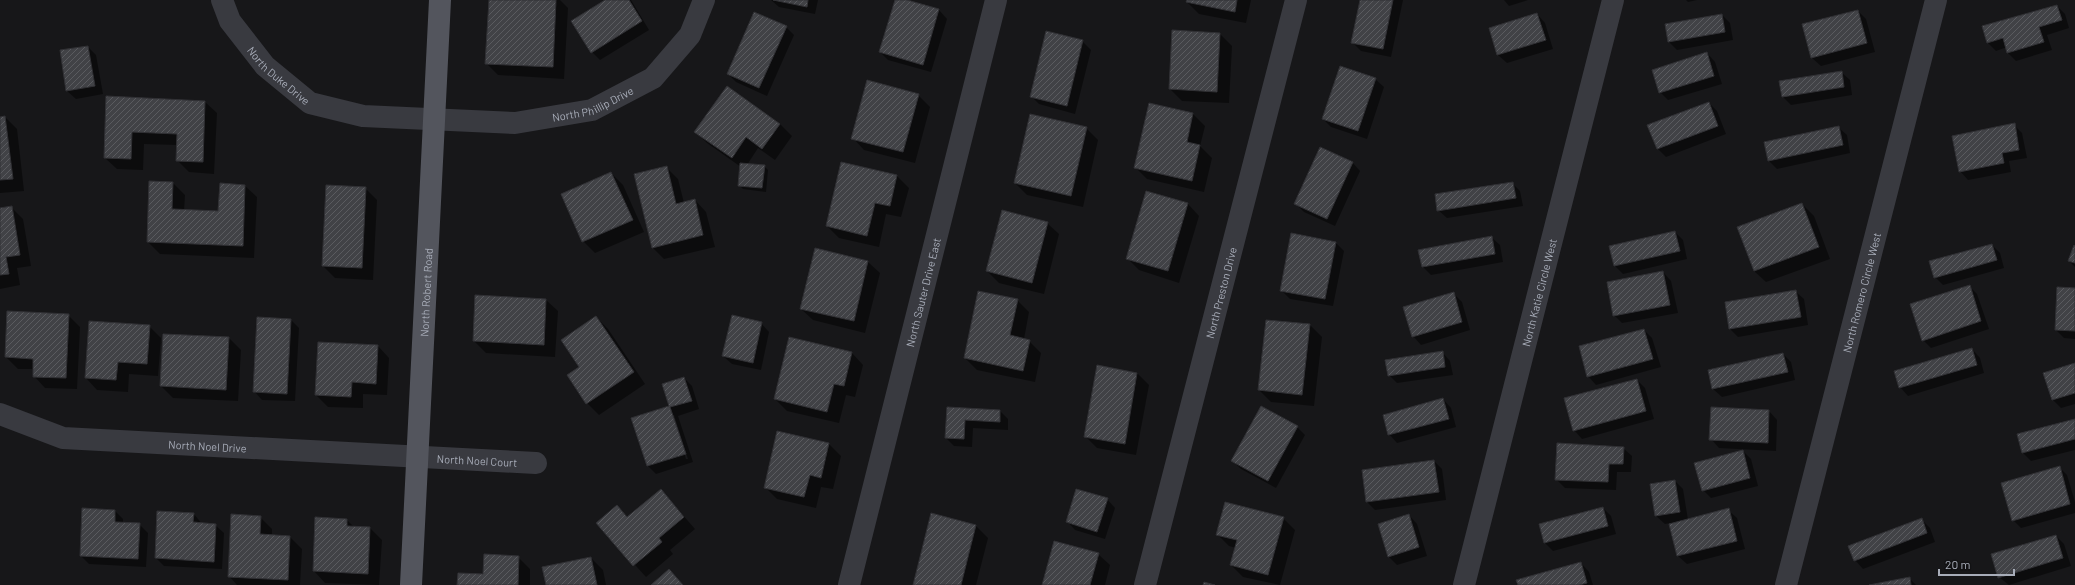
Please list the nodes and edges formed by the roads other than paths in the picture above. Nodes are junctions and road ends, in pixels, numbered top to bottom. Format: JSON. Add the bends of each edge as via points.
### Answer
{"nodes":[{"id":1,"x":222,"y":0,"type":"edge"},
{"id":2,"x":440,"y":0,"type":"edge"},
{"id":3,"x":704,"y":0,"type":"edge"},
{"id":4,"x":996,"y":0,"type":"edge"},
{"id":5,"x":1296,"y":0,"type":"edge"},
{"id":6,"x":1613,"y":0,"type":"edge"},
{"id":7,"x":1936,"y":0,"type":"edge"},
{"id":8,"x":435,"y":120,"type":"junction"},
{"id":9,"x":0,"y":414,"type":"edge"},
{"id":10,"x":418,"y":458,"type":"junction"},
{"id":11,"x":536,"y":464,"type":"dead end"},
{"id":12,"x":411,"y":585,"type":"edge"},
{"id":13,"x":849,"y":585,"type":"edge"},
{"id":14,"x":1145,"y":585,"type":"edge"},
{"id":15,"x":1464,"y":585,"type":"edge"},
{"id":16,"x":1786,"y":585,"type":"edge"}],
"edges":[{"from":1,"to":8,"type":"street","name":"North Duke Drive","via":[[230,21],[265,66],[310,103],[363,116]]},
{"from":2,"to":8,"type":"main road","name":"North Robert Road"},
{"from":3,"to":8,"type":"street","name":"North Phillip Drive","via":[[690,35],[652,78],[592,110],[515,123]]},
{"from":4,"to":13,"type":"street","name":"North Sauter Drive East"},
{"from":5,"to":14,"type":"street","name":"North Preston Drive"},
{"from":6,"to":15,"type":"street","name":"North Katie Circle West"},
{"from":7,"to":16,"type":"street","name":"North Romero Circle West"},
{"from":8,"to":10,"type":"main road","name":"North Robert Road"},
{"from":9,"to":10,"type":"street","name":"North Noel Drive","via":[[64,438]]},
{"from":10,"to":11,"type":"street","name":"North Noel Court"},
{"from":10,"to":12,"type":"main road","name":"North Robert Road"}]}
